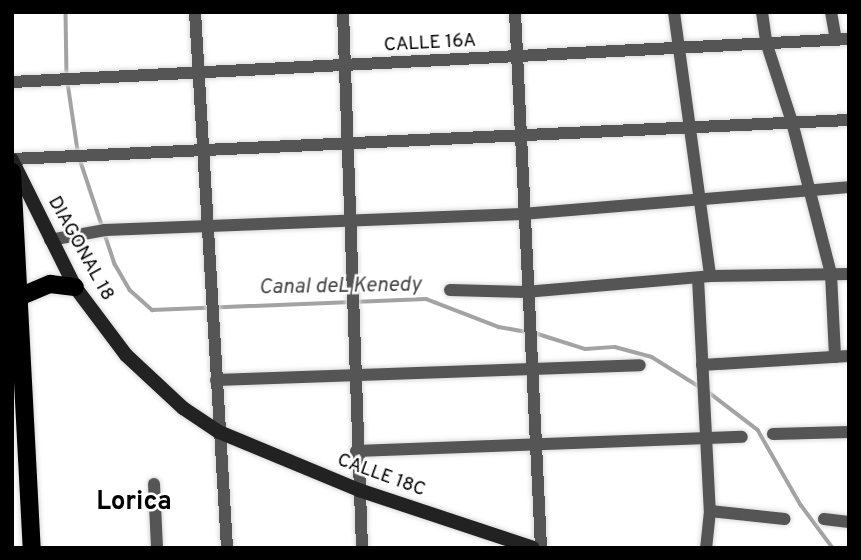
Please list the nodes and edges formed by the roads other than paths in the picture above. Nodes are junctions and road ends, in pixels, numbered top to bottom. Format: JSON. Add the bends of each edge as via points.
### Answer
{"nodes":[{"id":1,"x":195,"y":12,"type":"edge"},
{"id":2,"x":343,"y":12,"type":"edge"},
{"id":3,"x":515,"y":12,"type":"edge"},
{"id":4,"x":674,"y":12,"type":"edge"},
{"id":5,"x":762,"y":12,"type":"edge"},
{"id":6,"x":831,"y":12,"type":"edge"},
{"id":7,"x":843,"y":38,"type":"edge"},
{"id":8,"x":766,"y":42,"type":"junction"},
{"id":9,"x":679,"y":51,"type":"junction"},
{"id":10,"x":516,"y":59,"type":"junction"},
{"id":11,"x":347,"y":68,"type":"junction"},
{"id":12,"x":198,"y":75,"type":"junction"},
{"id":13,"x":12,"y":82,"type":"edge"},
{"id":14,"x":849,"y":120,"type":"edge"},
{"id":15,"x":792,"y":122,"type":"junction"},
{"id":16,"x":691,"y":125,"type":"junction"},
{"id":17,"x":522,"y":135,"type":"junction"},
{"id":18,"x":348,"y":142,"type":"junction"},
{"id":19,"x":205,"y":150,"type":"junction"},
{"id":20,"x":12,"y":159,"type":"edge"},
{"id":21,"x":12,"y":172,"type":"edge"},
{"id":22,"x":849,"y":187,"type":"edge"},
{"id":23,"x":811,"y":189,"type":"junction"},
{"id":24,"x":702,"y":197,"type":"junction"},
{"id":25,"x":522,"y":214,"type":"junction"},
{"id":26,"x":351,"y":223,"type":"junction"},
{"id":27,"x":208,"y":229,"type":"junction"},
{"id":28,"x":50,"y":240,"type":"junction"},
{"id":29,"x":831,"y":274,"type":"junction"},
{"id":30,"x":849,"y":274,"type":"edge"},
{"id":31,"x":704,"y":277,"type":"junction"},
{"id":32,"x":75,"y":287,"type":"junction"},
{"id":33,"x":450,"y":290,"type":"dead end"},
{"id":34,"x":525,"y":292,"type":"junction"},
{"id":35,"x":19,"y":297,"type":"junction"},
{"id":36,"x":17,"y":328,"type":"edge"},
{"id":37,"x":842,"y":356,"type":"edge"},
{"id":38,"x":640,"y":365,"type":"dead end"},
{"id":39,"x":702,"y":365,"type":"junction"},
{"id":40,"x":530,"y":368,"type":"junction"},
{"id":41,"x":356,"y":377,"type":"junction"},
{"id":42,"x":216,"y":380,"type":"junction"},
{"id":43,"x":219,"y":432,"type":"junction"},
{"id":44,"x":849,"y":432,"type":"edge"},
{"id":45,"x":774,"y":434,"type":"dead end"},
{"id":46,"x":742,"y":437,"type":"dead end"},
{"id":47,"x":706,"y":438,"type":"junction"},
{"id":48,"x":535,"y":446,"type":"junction"},
{"id":49,"x":356,"y":451,"type":"junction"},
{"id":50,"x":155,"y":484,"type":"dead end"},
{"id":51,"x":359,"y":490,"type":"junction"},
{"id":52,"x":710,"y":510,"type":"junction"},
{"id":53,"x":824,"y":519,"type":"dead end"},
{"id":54,"x":785,"y":520,"type":"dead end"},
{"id":55,"x":849,"y":522,"type":"edge"},
{"id":56,"x":32,"y":548,"type":"edge"},
{"id":57,"x":157,"y":548,"type":"edge"},
{"id":58,"x":227,"y":548,"type":"edge"},
{"id":59,"x":362,"y":548,"type":"edge"},
{"id":60,"x":533,"y":548,"type":"edge"},
{"id":61,"x":541,"y":548,"type":"edge"},
{"id":62,"x":706,"y":548,"type":"edge"}],
"edges":[{"from":1,"to":12,"type":"street"},
{"from":2,"to":11,"type":"street"},
{"from":3,"to":10,"type":"street"},
{"from":4,"to":9,"type":"street"},
{"from":5,"to":8,"type":"street"},
{"from":6,"to":7,"type":"street"},
{"from":7,"to":8,"type":"street","name":"CALLE 16A"},
{"from":8,"to":9,"type":"street","name":"CALLE 16A"},
{"from":8,"to":15,"type":"street"},
{"from":9,"to":10,"type":"street","name":"CALLE 16A"},
{"from":9,"to":16,"type":"street"},
{"from":10,"to":11,"type":"street","name":"CALLE 16A"},
{"from":10,"to":17,"type":"street"},
{"from":11,"to":12,"type":"street","name":"CALLE 16A"},
{"from":11,"to":18,"type":"street"},
{"from":12,"to":13,"type":"street","name":"CALLE 16A"},
{"from":12,"to":19,"type":"street"},
{"from":14,"to":15,"type":"street"},
{"from":15,"to":16,"type":"street"},
{"from":15,"to":23,"type":"street"},
{"from":16,"to":17,"type":"street"},
{"from":16,"to":24,"type":"street"},
{"from":17,"to":18,"type":"street"},
{"from":17,"to":25,"type":"street"},
{"from":18,"to":19,"type":"street"},
{"from":18,"to":26,"type":"street"},
{"from":19,"to":20,"type":"street"},
{"from":19,"to":27,"type":"street"},
{"from":20,"to":28,"type":"main road","name":"DIAGONAL 18"},
{"from":21,"to":35,"type":"main road"},
{"from":22,"to":23,"type":"street"},
{"from":23,"to":24,"type":"street"},
{"from":23,"to":29,"type":"street"},
{"from":24,"to":25,"type":"street"},
{"from":24,"to":31,"type":"street"},
{"from":25,"to":26,"type":"street"},
{"from":25,"to":34,"type":"street"},
{"from":26,"to":27,"type":"street"},
{"from":26,"to":41,"type":"street"},
{"from":27,"to":28,"type":"street","via":[[116,229]]},
{"from":27,"to":42,"type":"street"},
{"from":28,"to":32,"type":"main road","name":"DIAGONAL 18"},
{"from":29,"to":30,"type":"street"},
{"from":29,"to":31,"type":"street"},
{"from":29,"to":37,"type":"street"},
{"from":31,"to":34,"type":"street"},
{"from":31,"to":39,"type":"street"},
{"from":32,"to":35,"type":"main road","via":[[50,284]]},
{"from":32,"to":43,"type":"main road","name":"DIAGONAL 18","via":[[152,382]]},
{"from":33,"to":34,"type":"street"},
{"from":34,"to":40,"type":"street"},
{"from":35,"to":36,"type":"main road"},
{"from":36,"to":56,"type":"main road"},
{"from":37,"to":39,"type":"street"},
{"from":38,"to":40,"type":"street"},
{"from":39,"to":47,"type":"street"},
{"from":40,"to":41,"type":"street"},
{"from":40,"to":48,"type":"street"},
{"from":41,"to":42,"type":"street"},
{"from":41,"to":49,"type":"street"},
{"from":42,"to":43,"type":"street"},
{"from":43,"to":51,"type":"main road","name":"CALLE 18C"},
{"from":43,"to":58,"type":"street"},
{"from":44,"to":45,"type":"street"},
{"from":46,"to":47,"type":"street"},
{"from":47,"to":48,"type":"street"},
{"from":47,"to":52,"type":"street"},
{"from":48,"to":49,"type":"street"},
{"from":48,"to":61,"type":"street"},
{"from":49,"to":51,"type":"street"},
{"from":50,"to":57,"type":"street"},
{"from":51,"to":59,"type":"street"},
{"from":51,"to":60,"type":"main road","name":"CALLE 18C"},
{"from":52,"to":54,"type":"street"},
{"from":52,"to":62,"type":"street"},
{"from":53,"to":55,"type":"street"}]}
